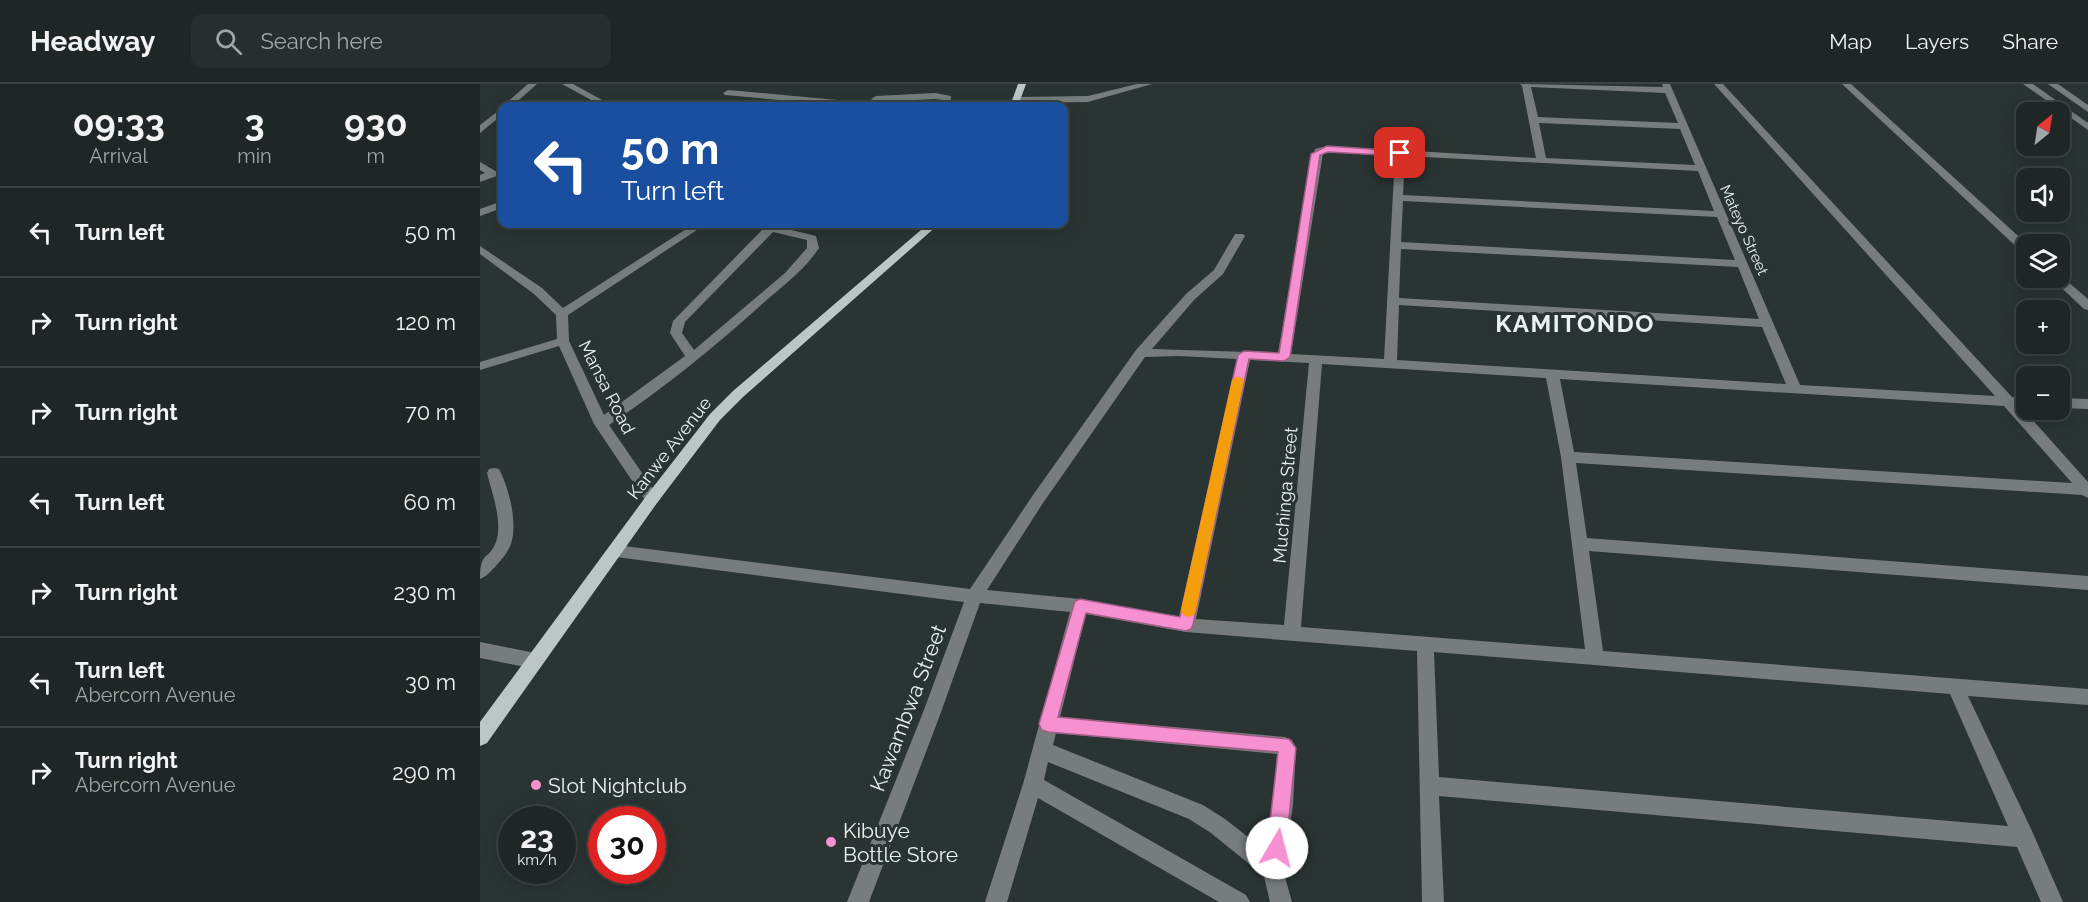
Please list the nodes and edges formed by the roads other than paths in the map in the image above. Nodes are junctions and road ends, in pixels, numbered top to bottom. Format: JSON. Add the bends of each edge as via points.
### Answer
{"nodes":[{"id":1,"x":533,"y":84,"type":"edge"},
{"id":2,"x":566,"y":84,"type":"edge"},
{"id":3,"x":1022,"y":84,"type":"edge"},
{"id":4,"x":1148,"y":84,"type":"edge"},
{"id":5,"x":1525,"y":84,"type":"edge"},
{"id":6,"x":1719,"y":84,"type":"edge"},
{"id":7,"x":1846,"y":84,"type":"edge"},
{"id":8,"x":2027,"y":84,"type":"edge"},
{"id":9,"x":2052,"y":84,"type":"edge"},
{"id":10,"x":1667,"y":87,"type":"edge"},
{"id":11,"x":728,"y":93,"type":"dead end"},
{"id":12,"x":874,"y":101,"type":"edge"},
{"id":13,"x":512,"y":102,"type":"edge"},
{"id":14,"x":600,"y":102,"type":"edge"},
{"id":15,"x":945,"y":102,"type":"edge"},
{"id":16,"x":1015,"y":102,"type":"edge"},
{"id":17,"x":1033,"y":102,"type":"edge"},
{"id":18,"x":2088,"y":109,"type":"edge"},
{"id":19,"x":498,"y":114,"type":"edge"},
{"id":20,"x":1535,"y":120,"type":"junction"},
{"id":21,"x":1682,"y":126,"type":"junction"},
{"id":22,"x":2088,"y":127,"type":"edge"},
{"id":23,"x":480,"y":130,"type":"edge"},
{"id":24,"x":1400,"y":153,"type":"junction"},
{"id":25,"x":1542,"y":161,"type":"junction"},
{"id":26,"x":480,"y":165,"type":"edge"},
{"id":27,"x":1700,"y":168,"type":"junction"},
{"id":28,"x":498,"y":172,"type":"edge"},
{"id":29,"x":480,"y":179,"type":"edge"},
{"id":30,"x":1397,"y":198,"type":"junction"},
{"id":31,"x":498,"y":206,"type":"edge"},
{"id":32,"x":480,"y":213,"type":"edge"},
{"id":33,"x":1719,"y":214,"type":"junction"},
{"id":34,"x":695,"y":228,"type":"edge"},
{"id":35,"x":771,"y":228,"type":"joint"},
{"id":36,"x":929,"y":228,"type":"edge"},
{"id":37,"x":1239,"y":236,"type":"dead end"},
{"id":38,"x":2016,"y":241,"type":"edge"},
{"id":39,"x":1394,"y":245,"type":"junction"},
{"id":40,"x":480,"y":249,"type":"edge"},
{"id":41,"x":1742,"y":264,"type":"junction"},
{"id":42,"x":2068,"y":288,"type":"edge"},
{"id":43,"x":1394,"y":301,"type":"junction"},
{"id":44,"x":2088,"y":306,"type":"edge"},
{"id":45,"x":562,"y":314,"type":"junction"},
{"id":46,"x":1769,"y":323,"type":"junction"},
{"id":47,"x":563,"y":341,"type":"junction"},
{"id":48,"x":1141,"y":353,"type":"junction"},
{"id":49,"x":1244,"y":355,"type":"junction"},
{"id":50,"x":692,"y":357,"type":"junction"},
{"id":51,"x":1284,"y":357,"type":"junction"},
{"id":52,"x":1316,"y":360,"type":"junction"},
{"id":53,"x":1390,"y":365,"type":"junction"},
{"id":54,"x":480,"y":366,"type":"edge"},
{"id":55,"x":1552,"y":374,"type":"junction"},
{"id":56,"x":1795,"y":389,"type":"junction"},
{"id":57,"x":2009,"y":402,"type":"junction"},
{"id":58,"x":2016,"y":402,"type":"edge"},
{"id":59,"x":2070,"y":403,"type":"edge"},
{"id":60,"x":2088,"y":404,"type":"edge"},
{"id":61,"x":601,"y":424,"type":"junction"},
{"id":62,"x":1568,"y":457,"type":"junction"},
{"id":63,"x":494,"y":473,"type":"dead end"},
{"id":64,"x":2087,"y":491,"type":"edge"},
{"id":65,"x":652,"y":499,"type":"junction"},
{"id":66,"x":1580,"y":544,"type":"junction"},
{"id":67,"x":616,"y":551,"type":"junction"},
{"id":68,"x":480,"y":572,"type":"edge"},
{"id":69,"x":2088,"y":583,"type":"edge"},
{"id":70,"x":974,"y":596,"type":"junction"},
{"id":71,"x":1080,"y":606,"type":"junction"},
{"id":72,"x":1186,"y":625,"type":"junction"},
{"id":73,"x":1292,"y":633,"type":"junction"},
{"id":74,"x":1425,"y":644,"type":"junction"},
{"id":75,"x":480,"y":650,"type":"edge"},
{"id":76,"x":1595,"y":658,"type":"junction"},
{"id":77,"x":535,"y":661,"type":"junction"},
{"id":78,"x":1955,"y":686,"type":"junction"},
{"id":79,"x":2088,"y":697,"type":"edge"},
{"id":80,"x":1048,"y":724,"type":"junction"},
{"id":81,"x":480,"y":738,"type":"edge"},
{"id":82,"x":1042,"y":750,"type":"junction"},
{"id":83,"x":1033,"y":784,"type":"junction"},
{"id":84,"x":1429,"y":786,"type":"junction"},
{"id":85,"x":2025,"y":838,"type":"junction"},
{"id":86,"x":1273,"y":870,"type":"junction"},
{"id":87,"x":858,"y":902,"type":"edge"},
{"id":88,"x":996,"y":902,"type":"edge"},
{"id":89,"x":1239,"y":902,"type":"edge"},
{"id":90,"x":1281,"y":902,"type":"edge"},
{"id":91,"x":1433,"y":902,"type":"edge"},
{"id":92,"x":2052,"y":902,"type":"edge"}],
"edges":[{"from":1,"to":13,"type":"street"},
{"from":2,"to":14,"type":"street"},
{"from":3,"to":16,"type":"main road"},
{"from":4,"to":17,"type":"street","via":[[1088,99]]},
{"from":5,"to":10,"type":"street"},
{"from":5,"to":20,"type":"street"},
{"from":6,"to":57,"type":"street"},
{"from":7,"to":38,"type":"street"},
{"from":8,"to":22,"type":"street"},
{"from":9,"to":18,"type":"street"},
{"from":10,"to":21,"type":"street","name":"Mateyo Street"},
{"from":11,"to":12,"type":"street"},
{"from":12,"to":15,"type":"street","via":[[934,96],[948,98]]},
{"from":19,"to":23,"type":"street"},
{"from":20,"to":21,"type":"street"},
{"from":20,"to":25,"type":"street"},
{"from":21,"to":27,"type":"street","name":"Mateyo Street"},
{"from":24,"to":25,"type":"street"},
{"from":24,"to":30,"type":"street"},
{"from":24,"to":51,"type":"street","via":[[1327,149],[1316,154]]},
{"from":25,"to":27,"type":"street"},
{"from":26,"to":28,"type":"street"},
{"from":27,"to":33,"type":"street","name":"Mateyo Street"},
{"from":28,"to":29,"type":"street"},
{"from":30,"to":33,"type":"street"},
{"from":30,"to":39,"type":"street"},
{"from":31,"to":32,"type":"street"},
{"from":33,"to":41,"type":"street","name":"Mateyo Street"},
{"from":34,"to":45,"type":"street"},
{"from":35,"to":50,"type":"street","via":[[679,321],[676,333]]},
{"from":35,"to":50,"type":"street","via":[[812,238],[813,248],[794,270]]},
{"from":36,"to":65,"type":"main road","name":"Kanwe Avenue","via":[[725,406]]},
{"from":37,"to":48,"type":"street","name":"Kawambwa Street","via":[[1219,272],[1190,297]]},
{"from":39,"to":41,"type":"street"},
{"from":39,"to":43,"type":"street"},
{"from":40,"to":45,"type":"street","via":[[538,291]]},
{"from":41,"to":46,"type":"street","name":"Mateyo Street"},
{"from":42,"to":44,"type":"street"},
{"from":43,"to":46,"type":"street"},
{"from":43,"to":53,"type":"street"},
{"from":45,"to":47,"type":"street","name":"Mansa Road"},
{"from":46,"to":56,"type":"street","name":"Mateyo Street"},
{"from":47,"to":54,"type":"street"},
{"from":47,"to":61,"type":"street","name":"Mansa Road"},
{"from":48,"to":49,"type":"street"},
{"from":48,"to":70,"type":"street","name":"Kawambwa Street"},
{"from":49,"to":51,"type":"street"},
{"from":49,"to":72,"type":"street"},
{"from":50,"to":61,"type":"street","via":[[643,397]]},
{"from":51,"to":52,"type":"street"},
{"from":52,"to":53,"type":"street"},
{"from":52,"to":73,"type":"street","name":"Muchinga Street"},
{"from":53,"to":55,"type":"street"},
{"from":55,"to":56,"type":"street"},
{"from":55,"to":62,"type":"street"},
{"from":56,"to":57,"type":"street"},
{"from":57,"to":58,"type":"street"},
{"from":57,"to":64,"type":"street"},
{"from":59,"to":60,"type":"street"},
{"from":61,"to":65,"type":"street","name":"Mansa Road"},
{"from":62,"to":64,"type":"street"},
{"from":62,"to":66,"type":"street"},
{"from":63,"to":68,"type":"street","via":[[501,495],[505,536],[502,546]]},
{"from":65,"to":67,"type":"main road","name":"Kanwe Avenue"},
{"from":66,"to":69,"type":"street"},
{"from":66,"to":76,"type":"street"},
{"from":67,"to":70,"type":"street"},
{"from":67,"to":77,"type":"main road","name":"Kanwe Avenue"},
{"from":70,"to":71,"type":"street"},
{"from":70,"to":87,"type":"street","name":"Kawambwa Street"},
{"from":71,"to":72,"type":"street"},
{"from":71,"to":80,"type":"street"},
{"from":72,"to":73,"type":"street"},
{"from":73,"to":74,"type":"street"},
{"from":74,"to":76,"type":"street"},
{"from":74,"to":84,"type":"street"},
{"from":75,"to":77,"type":"street"},
{"from":76,"to":78,"type":"street"},
{"from":77,"to":81,"type":"main road","name":"Kanwe Avenue"},
{"from":78,"to":79,"type":"street"},
{"from":78,"to":85,"type":"street"},
{"from":80,"to":82,"type":"street"},
{"from":80,"to":86,"type":"street","via":[[1285,746],[1283,805]]},
{"from":82,"to":83,"type":"street"},
{"from":82,"to":86,"type":"street","via":[[1196,812]]},
{"from":83,"to":88,"type":"street"},
{"from":83,"to":89,"type":"street"},
{"from":84,"to":85,"type":"street"},
{"from":84,"to":91,"type":"street"},
{"from":85,"to":92,"type":"street"},
{"from":86,"to":90,"type":"street"}]}
